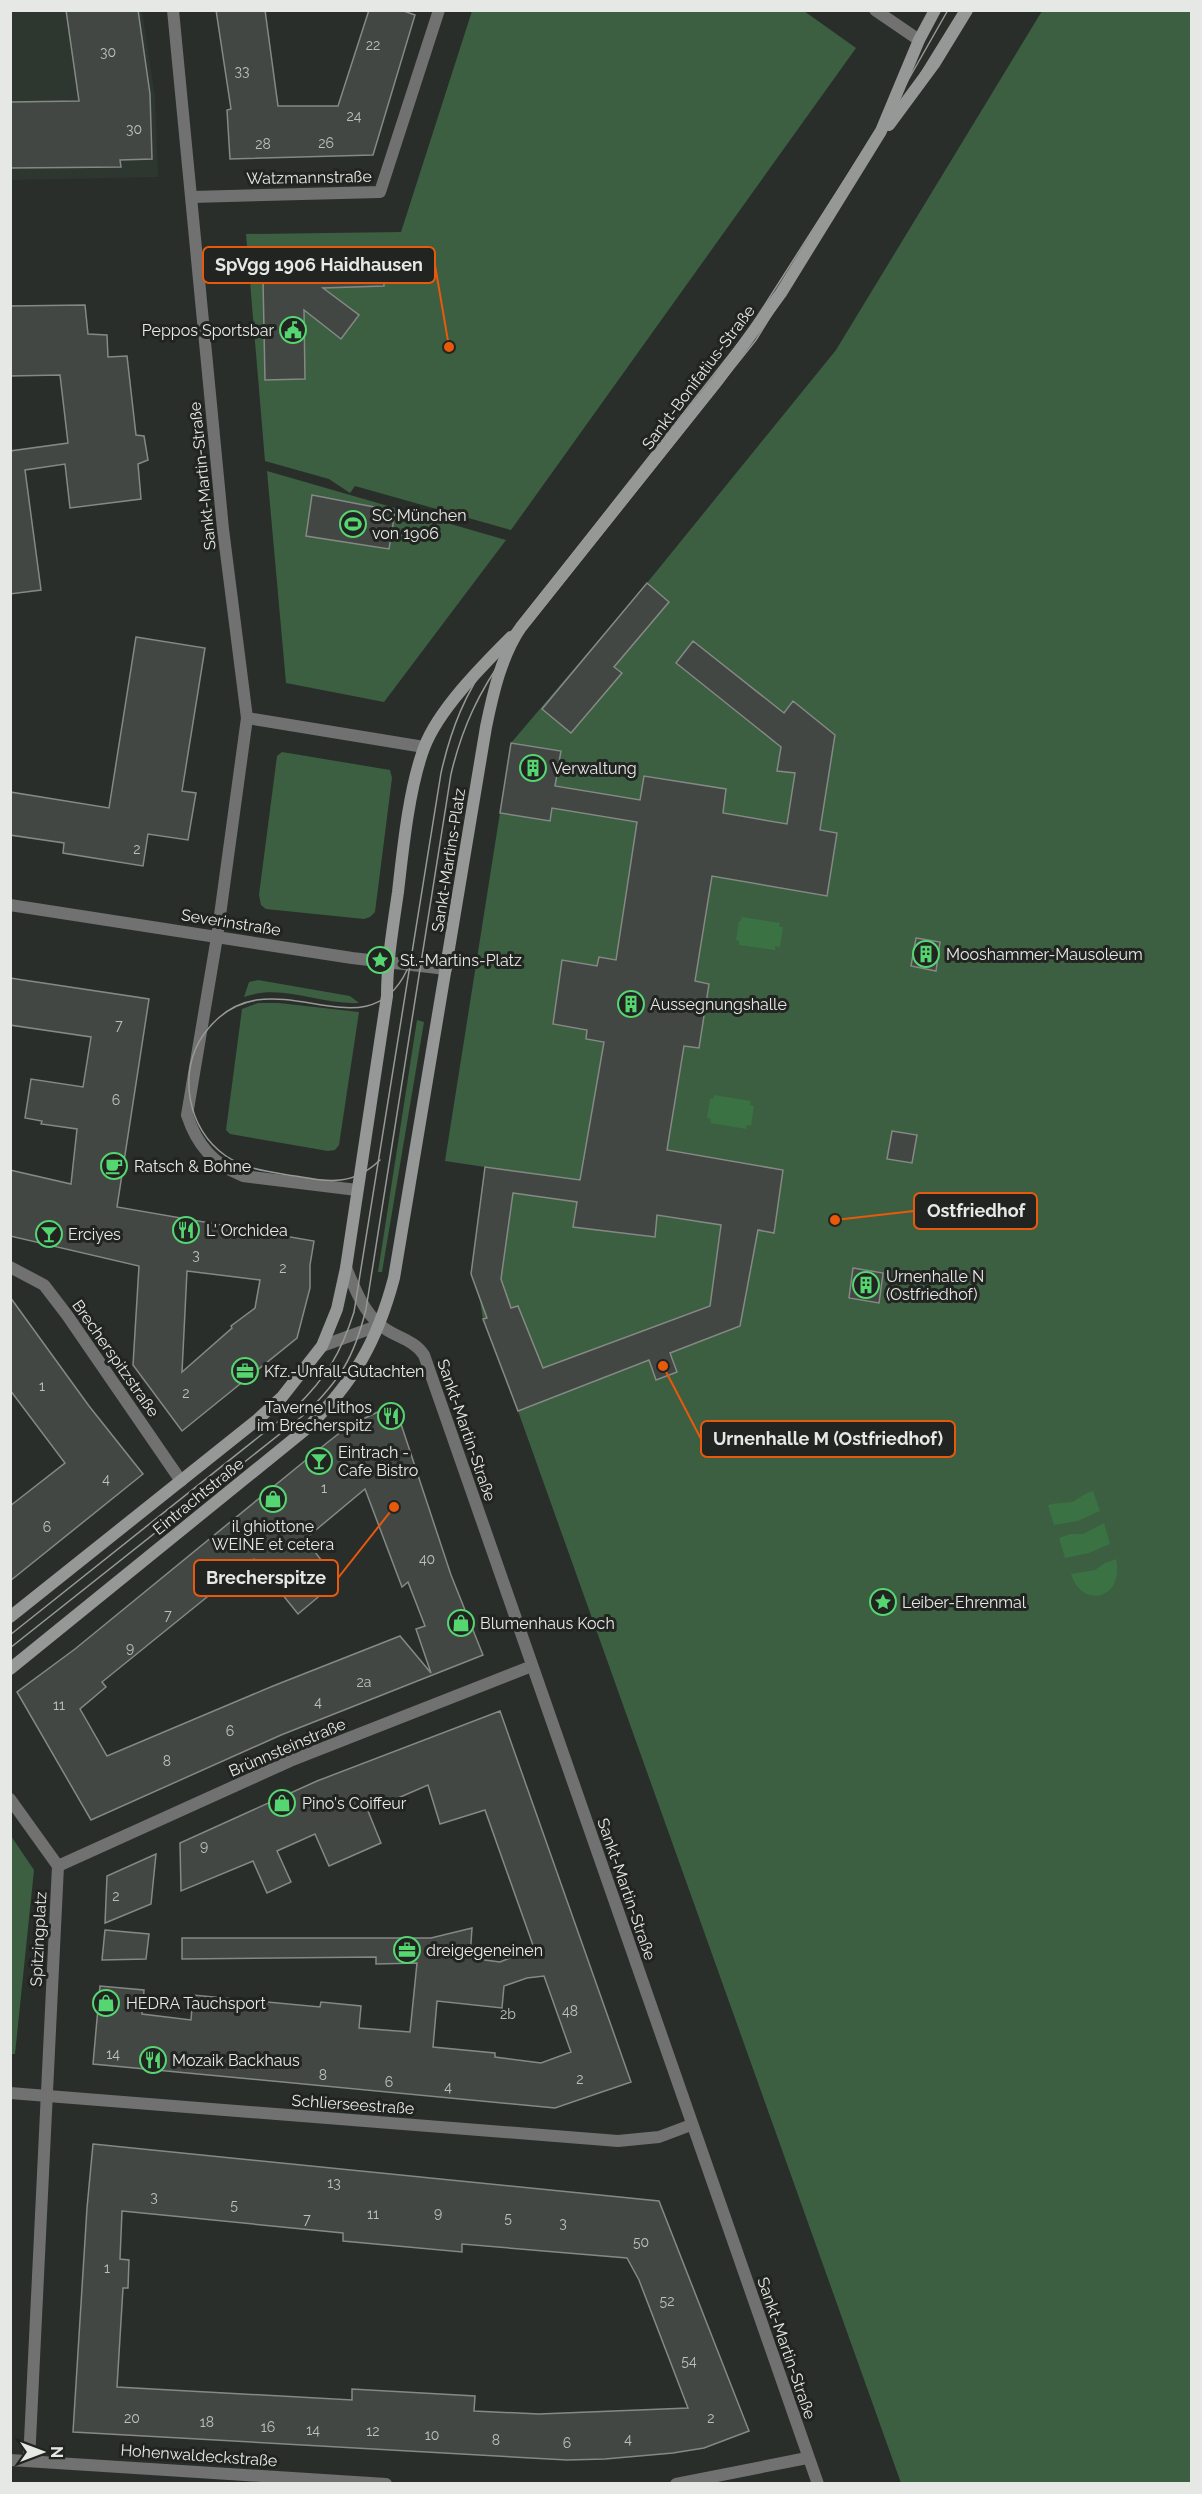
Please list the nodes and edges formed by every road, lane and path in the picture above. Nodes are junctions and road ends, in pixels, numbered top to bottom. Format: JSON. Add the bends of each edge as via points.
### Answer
{"nodes":[{"id":1,"x":173,"y":10,"type":"edge"},
{"id":2,"x":439,"y":10,"type":"edge"},
{"id":3,"x":875,"y":10,"type":"edge"},
{"id":4,"x":935,"y":10,"type":"edge"},
{"id":5,"x":967,"y":10,"type":"edge"},
{"id":6,"x":919,"y":40,"type":"junction"},
{"id":7,"x":881,"y":131,"type":"junction"},
{"id":8,"x":192,"y":197,"type":"junction"},
{"id":9,"x":521,"y":627,"type":"junction"},
{"id":10,"x":247,"y":718,"type":"junction"},
{"id":11,"x":424,"y":747,"type":"junction"},
{"id":12,"x":10,"y":905,"type":"edge"},
{"id":13,"x":217,"y":937,"type":"junction"},
{"id":14,"x":387,"y":962,"type":"junction"},
{"id":15,"x":446,"y":969,"type":"junction"},
{"id":16,"x":357,"y":1190,"type":"junction"},
{"id":17,"x":10,"y":1267,"type":"edge"},
{"id":18,"x":346,"y":1268,"type":"junction"},
{"id":19,"x":380,"y":1325,"type":"junction"},
{"id":20,"x":322,"y":1346,"type":"junction"},
{"id":21,"x":181,"y":1481,"type":"junction"},
{"id":22,"x":10,"y":1617,"type":"edge"},
{"id":23,"x":532,"y":1666,"type":"junction"},
{"id":24,"x":10,"y":1669,"type":"edge"},
{"id":25,"x":10,"y":1799,"type":"edge"},
{"id":26,"x":58,"y":1866,"type":"junction"},
{"id":27,"x":10,"y":2093,"type":"edge"},
{"id":28,"x":47,"y":2096,"type":"junction"},
{"id":29,"x":691,"y":2125,"type":"junction"},
{"id":30,"x":807,"y":2457,"type":"junction"},
{"id":31,"x":10,"y":2460,"type":"edge"},
{"id":32,"x":29,"y":2461,"type":"junction"},
{"id":33,"x":386,"y":2484,"type":"edge"},
{"id":34,"x":676,"y":2484,"type":"edge"},
{"id":35,"x":818,"y":2484,"type":"edge"}],
"edges":[{"from":1,"to":8,"type":"street","name":"Sankt-Martin-Straße"},
{"from":2,"to":8,"type":"street","name":"Watzmannstraße","via":[[380,192]]},
{"from":3,"to":6,"type":"street"},
{"from":4,"to":6,"type":"main road","name":"Sankt-Bonifatius-Straße"},
{"from":5,"to":7,"type":"main road","name":"Sankt-Bonifatius-Straße","via":[[934,64]]},
{"from":6,"to":7,"type":"main road","name":"Sankt-Bonifatius-Straße"},
{"from":7,"to":9,"type":"main road","name":"Sankt-Bonifatius-Straße","via":[[752,336]]},
{"from":8,"to":10,"type":"street","name":"Sankt-Martin-Straße","via":[[223,529]]},
{"from":9,"to":11,"type":"main road","via":[[472,678]]},
{"from":9,"to":15,"type":"main road","name":"Sankt-Martins-Platz","via":[[501,670],[486,727]]},
{"from":10,"to":11,"type":"street"},
{"from":10,"to":13,"type":"street","name":"Sankt-Martin-Straße"},
{"from":11,"to":14,"type":"main road","via":[[404,843]]},
{"from":12,"to":13,"type":"street","name":"Severinstraße"},
{"from":13,"to":14,"type":"street","name":"Severinstraße"},
{"from":13,"to":16,"type":"street","via":[[187,1115],[193,1132],[215,1161],[243,1176]]},
{"from":14,"to":15,"type":"street","name":"Severinstraße"},
{"from":14,"to":16,"type":"main road","via":[[387,996]]},
{"from":15,"to":19,"type":"main road","name":"Sankt-Martins-Platz","via":[[394,1278]]},
{"from":16,"to":18,"type":"main road"},
{"from":17,"to":21,"type":"street","name":"Brecherspitzstraße","via":[[44,1285]]},
{"from":18,"to":19,"type":"street","via":[[366,1309]]},
{"from":18,"to":20,"type":"main road","name":"Eintrachtstraße","via":[[337,1309]]},
{"from":19,"to":20,"type":"street"},
{"from":19,"to":23,"type":"street","name":"Sankt-Martin-Straße","via":[[424,1355]]},
{"from":19,"to":24,"type":"main road","name":"Eintrachtstraße","via":[[359,1368],[306,1429]]},
{"from":20,"to":21,"type":"main road","name":"Eintrachtstraße","via":[[282,1397]]},
{"from":21,"to":22,"type":"main road","name":"Eintrachtstraße"},
{"from":23,"to":26,"type":"street","name":"Brünnsteinstraße","via":[[290,1761]]},
{"from":23,"to":29,"type":"street","name":"Sankt-Martin-Straße"},
{"from":25,"to":26,"type":"street"},
{"from":26,"to":28,"type":"street","name":"Spitzingplatz"},
{"from":27,"to":28,"type":"street","name":"Schlierseestraße"},
{"from":28,"to":29,"type":"street","name":"Schlierseestraße","via":[[618,2141],[659,2137]]},
{"from":28,"to":32,"type":"street","name":"Spitzingplatz"},
{"from":29,"to":30,"type":"street","name":"Sankt-Martin-Straße"},
{"from":30,"to":34,"type":"street"},
{"from":30,"to":35,"type":"street","name":"Sankt-Martin-Straße"},
{"from":31,"to":32,"type":"street","name":"Hohenwaldeckstraße"},
{"from":32,"to":33,"type":"street","name":"Hohenwaldeckstraße"}]}
